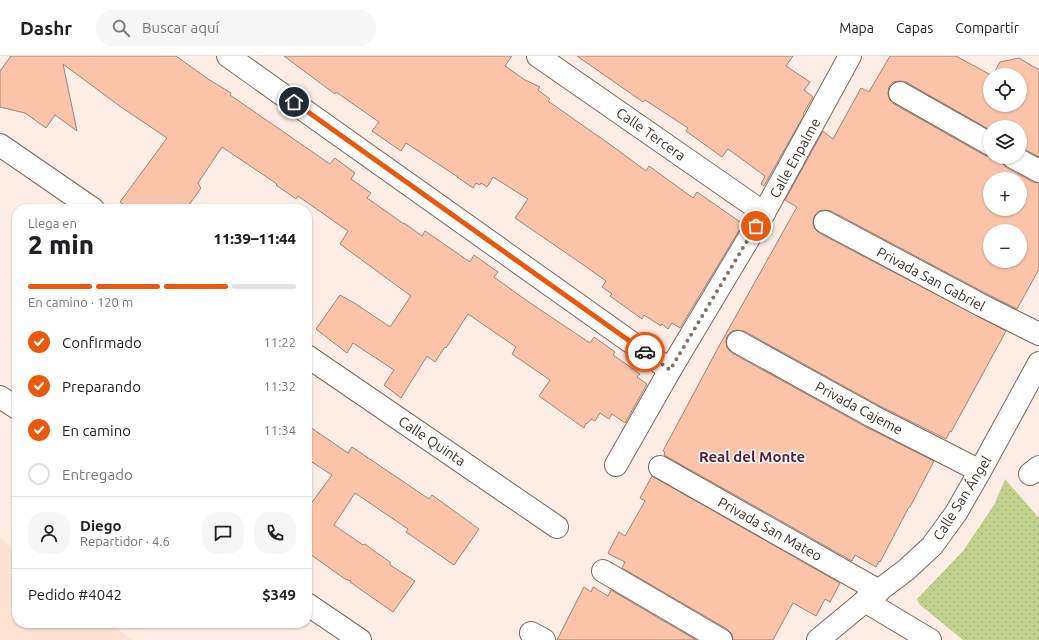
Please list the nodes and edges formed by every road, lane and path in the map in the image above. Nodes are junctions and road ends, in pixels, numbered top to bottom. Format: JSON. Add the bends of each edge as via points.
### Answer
{"nodes":[{"id":1,"x":228,"y":56,"type":"edge"},
{"id":2,"x":538,"y":56,"type":"edge"},
{"id":3,"x":850,"y":56,"type":"edge"},
{"id":4,"x":900,"y":93,"type":"dead end"},
{"id":5,"x":983,"y":140,"type":"edge"},
{"id":6,"x":0,"y":145,"type":"edge"},
{"id":7,"x":1026,"y":164,"type":"edge"},
{"id":8,"x":1039,"y":171,"type":"edge"},
{"id":9,"x":86,"y":204,"type":"edge"},
{"id":10,"x":764,"y":213,"type":"junction"},
{"id":11,"x":825,"y":222,"type":"dead end"},
{"id":12,"x":1039,"y":334,"type":"edge"},
{"id":13,"x":738,"y":342,"type":"dead end"},
{"id":14,"x":312,"y":359,"type":"edge"},
{"id":15,"x":1039,"y":363,"type":"edge"},
{"id":16,"x":670,"y":370,"type":"junction"},
{"id":17,"x":0,"y":397,"type":"edge"},
{"id":18,"x":12,"y":405,"type":"edge"},
{"id":19,"x":616,"y":465,"type":"dead end"},
{"id":20,"x":660,"y":467,"type":"dead end"},
{"id":21,"x":980,"y":471,"type":"junction"},
{"id":22,"x":557,"y":526,"type":"dead end"},
{"id":23,"x":603,"y":571,"type":"dead end"},
{"id":24,"x":872,"y":596,"type":"junction"},
{"id":25,"x":312,"y":607,"type":"edge"},
{"id":26,"x":360,"y":640,"type":"edge"},
{"id":27,"x":721,"y":640,"type":"edge"},
{"id":28,"x":818,"y":640,"type":"edge"},
{"id":29,"x":930,"y":640,"type":"edge"}],
"edges":[{"from":1,"to":16,"type":"street"},
{"from":2,"to":10,"type":"street","name":"Calle Tercera"},
{"from":3,"to":10,"type":"street","name":"Calle Enpalme"},
{"from":4,"to":5,"type":"street"},
{"from":6,"to":9,"type":"street"},
{"from":7,"to":8,"type":"street"},
{"from":10,"to":16,"type":"street","name":"Calle Enpalme"},
{"from":11,"to":12,"type":"street","name":"Privada San Gabriel"},
{"from":13,"to":21,"type":"street","name":"Privada Cajeme","via":[[872,416]]},
{"from":14,"to":22,"type":"street","name":"Calle Quinta"},
{"from":15,"to":21,"type":"street","name":"Calle San Ángel"},
{"from":16,"to":19,"type":"street","name":"Calle Enpalme"},
{"from":17,"to":18,"type":"street"},
{"from":20,"to":24,"type":"street","name":"Privada San Mateo"},
{"from":21,"to":24,"type":"street","name":"Calle San Ángel","via":[[956,513],[932,546]]},
{"from":23,"to":27,"type":"street"},
{"from":24,"to":28,"type":"street","name":"Calle San Ángel"},
{"from":24,"to":29,"type":"street","name":"Privada San Mateo"},
{"from":25,"to":26,"type":"street"}]}
